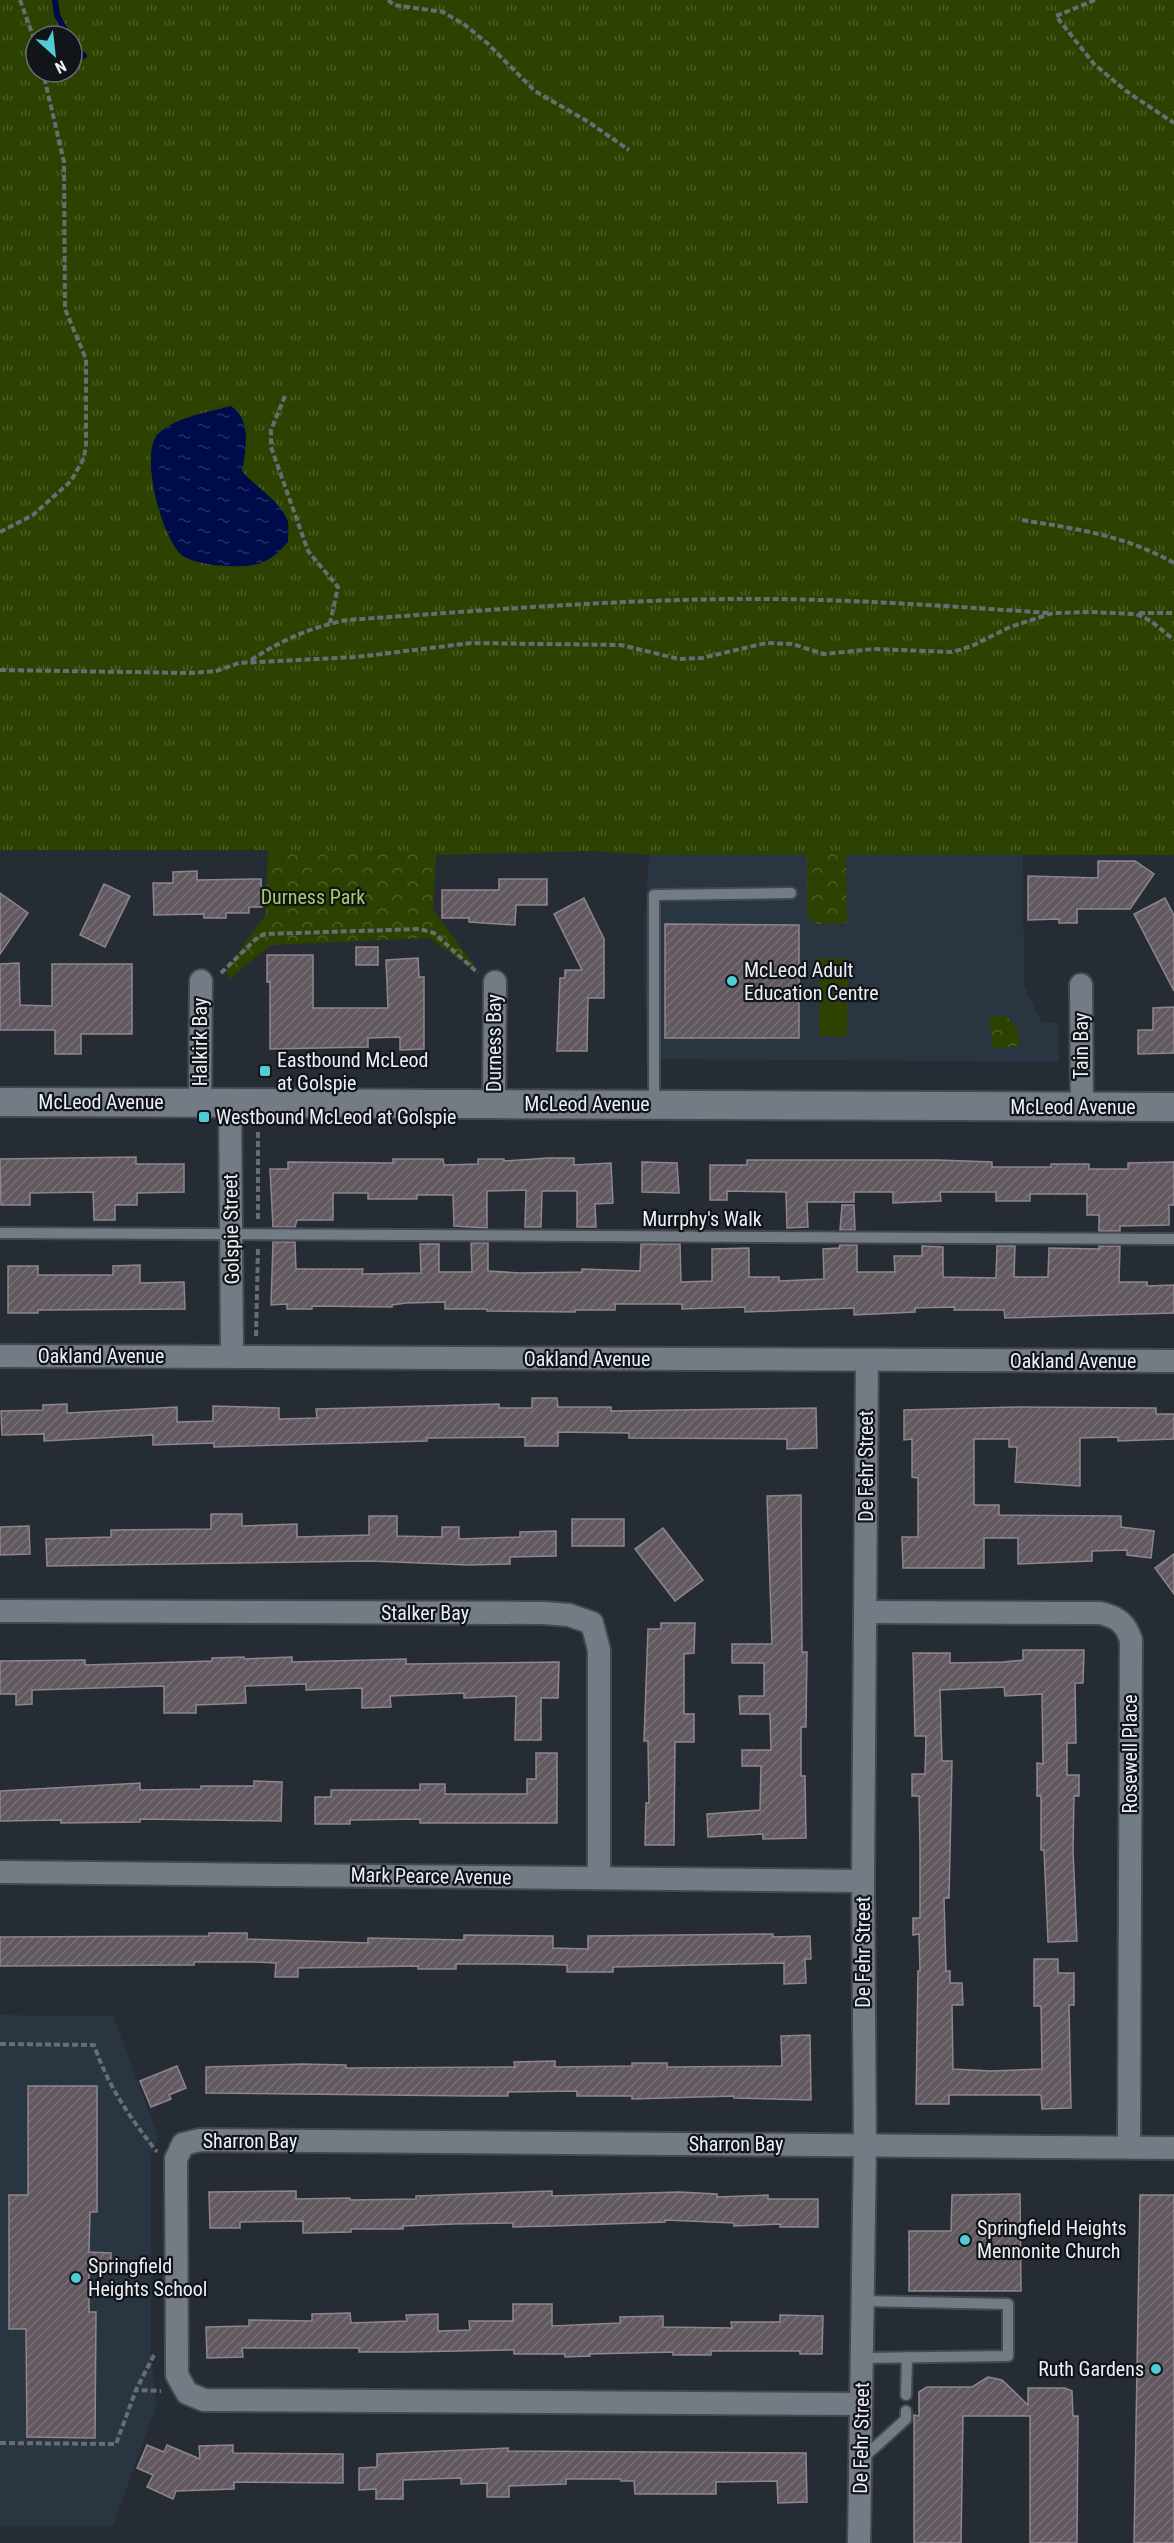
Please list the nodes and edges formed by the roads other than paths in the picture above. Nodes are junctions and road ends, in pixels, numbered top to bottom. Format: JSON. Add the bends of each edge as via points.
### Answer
{"nodes":[{"id":1,"x":791,"y":893,"type":"dead end"},
{"id":2,"x":201,"y":981,"type":"road end"},
{"id":3,"x":495,"y":982,"type":"road end"},
{"id":4,"x":1081,"y":986,"type":"dead end"},
{"id":5,"x":0,"y":1102,"type":"edge"},
{"id":6,"x":200,"y":1103,"type":"junction"},
{"id":7,"x":230,"y":1103,"type":"junction"},
{"id":8,"x":494,"y":1104,"type":"junction"},
{"id":9,"x":654,"y":1105,"type":"junction"},
{"id":10,"x":1082,"y":1107,"type":"junction"},
{"id":11,"x":1174,"y":1107,"type":"edge"},
{"id":12,"x":0,"y":1233,"type":"edge"},
{"id":13,"x":231,"y":1233,"type":"junction"},
{"id":14,"x":1174,"y":1239,"type":"edge"},
{"id":15,"x":0,"y":1356,"type":"edge"},
{"id":16,"x":232,"y":1356,"type":"junction"},
{"id":17,"x":867,"y":1361,"type":"junction"},
{"id":18,"x":1174,"y":1361,"type":"edge"},
{"id":19,"x":0,"y":1611,"type":"edge"},
{"id":20,"x":865,"y":1612,"type":"junction"},
{"id":21,"x":0,"y":1872,"type":"edge"},
{"id":22,"x":599,"y":1878,"type":"junction"},
{"id":23,"x":863,"y":1881,"type":"junction"},
{"id":24,"x":865,"y":2145,"type":"junction"},
{"id":25,"x":1129,"y":2146,"type":"junction"},
{"id":26,"x":1174,"y":2148,"type":"edge"},
{"id":27,"x":863,"y":2301,"type":"junction"},
{"id":28,"x":907,"y":2357,"type":"junction"},
{"id":29,"x":862,"y":2358,"type":"junction"},
{"id":30,"x":906,"y":2395,"type":"dead end"},
{"id":31,"x":861,"y":2404,"type":"junction"},
{"id":32,"x":906,"y":2411,"type":"dead end"},
{"id":33,"x":860,"y":2460,"type":"junction"},
{"id":34,"x":859,"y":2543,"type":"edge"}],
"edges":[{"from":1,"to":9,"type":"lane","via":[[654,895]]},
{"from":2,"to":6,"type":"street","name":"Halkirk Bay"},
{"from":3,"to":8,"type":"street","name":"Durness Bay"},
{"from":4,"to":10,"type":"street","name":"Tain Bay"},
{"from":5,"to":6,"type":"street","name":"McLeod Avenue"},
{"from":6,"to":7,"type":"street","name":"McLeod Avenue"},
{"from":7,"to":8,"type":"street","name":"McLeod Avenue"},
{"from":7,"to":13,"type":"street","name":"Golspie Street"},
{"from":8,"to":9,"type":"street","name":"McLeod Avenue"},
{"from":9,"to":10,"type":"street","name":"McLeod Avenue"},
{"from":10,"to":11,"type":"street","name":"McLeod Avenue"},
{"from":12,"to":13,"type":"lane","name":"Murrphy's Walk"},
{"from":13,"to":14,"type":"lane","name":"Murrphy's Walk"},
{"from":13,"to":16,"type":"street","name":"Golspie Street"},
{"from":15,"to":16,"type":"street","name":"Oakland Avenue"},
{"from":16,"to":17,"type":"street","name":"Oakland Avenue"},
{"from":17,"to":18,"type":"street","name":"Oakland Avenue"},
{"from":17,"to":20,"type":"street","name":"De Fehr Street"},
{"from":19,"to":22,"type":"street","name":"Stalker Bay","via":[[544,1613],[581,1617],[592,1623],[599,1650]]},
{"from":20,"to":23,"type":"street","name":"De Fehr Street"},
{"from":20,"to":25,"type":"street","name":"Rosewell Place","via":[[1100,1613],[1113,1616],[1128,1631]]},
{"from":21,"to":22,"type":"street","name":"Mark Pearce Avenue"},
{"from":22,"to":23,"type":"street","name":"Mark Pearce Avenue"},
{"from":23,"to":24,"type":"street","name":"De Fehr Street"},
{"from":24,"to":25,"type":"street","name":"Sharron Bay"},
{"from":24,"to":27,"type":"street","name":"De Fehr Street"},
{"from":24,"to":31,"type":"street","name":"Sharron Bay","via":[[200,2140],[183,2144],[177,2162],[177,2375],[187,2393],[204,2400]]},
{"from":25,"to":26,"type":"street","name":"Sharron Bay"},
{"from":27,"to":28,"type":"lane","via":[[1008,2304],[1008,2356]]},
{"from":27,"to":29,"type":"street","name":"De Fehr Street"},
{"from":28,"to":29,"type":"lane"},
{"from":28,"to":30,"type":"lane"},
{"from":29,"to":31,"type":"street","name":"De Fehr Street"},
{"from":31,"to":33,"type":"street","name":"De Fehr Street"},
{"from":32,"to":33,"type":"lane","via":[[906,2419]]},
{"from":33,"to":34,"type":"street","name":"De Fehr Street"}]}
